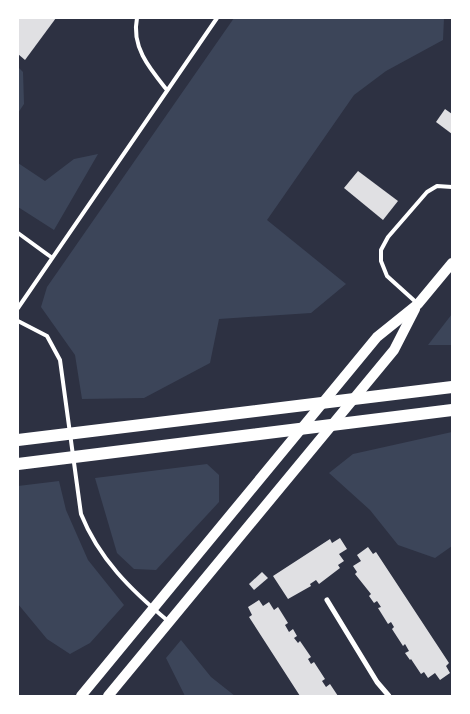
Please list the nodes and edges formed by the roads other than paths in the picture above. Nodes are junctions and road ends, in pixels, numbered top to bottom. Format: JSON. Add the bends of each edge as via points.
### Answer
{"nodes":[{"id":1,"x":137,"y":18,"type":"edge"},
{"id":2,"x":217,"y":18,"type":"edge"},
{"id":3,"x":167,"y":90,"type":"junction"},
{"id":4,"x":452,"y":187,"type":"edge"},
{"id":5,"x":18,"y":233,"type":"edge"},
{"id":6,"x":52,"y":258,"type":"junction"},
{"id":7,"x":452,"y":262,"type":"edge"},
{"id":8,"x":418,"y":304,"type":"junction"},
{"id":9,"x":18,"y":308,"type":"edge"},
{"id":10,"x":18,"y":321,"type":"edge"},
{"id":11,"x":452,"y":387,"type":"edge"},
{"id":12,"x":452,"y":410,"type":"edge"},
{"id":13,"x":18,"y":440,"type":"edge"},
{"id":14,"x":18,"y":464,"type":"edge"},
{"id":15,"x":327,"y":600,"type":"dead end"},
{"id":16,"x":154,"y":609,"type":"junction"},
{"id":17,"x":169,"y":622,"type":"junction"},
{"id":18,"x":81,"y":696,"type":"edge"},
{"id":19,"x":108,"y":696,"type":"edge"},
{"id":20,"x":389,"y":696,"type":"edge"}],
"edges":[{"from":1,"to":3,"type":"lane","via":[[139,46],[146,65]]},
{"from":2,"to":3,"type":"lane"},
{"from":3,"to":6,"type":"lane"},
{"from":4,"to":8,"type":"lane","via":[[437,186],[427,192],[388,237],[381,250],[381,262],[387,276]]},
{"from":5,"to":6,"type":"lane"},
{"from":6,"to":9,"type":"lane"},
{"from":7,"to":8,"type":"main road"},
{"from":8,"to":16,"type":"main road","via":[[377,337]]},
{"from":8,"to":17,"type":"main road","via":[[394,350]]},
{"from":10,"to":16,"type":"lane","via":[[47,336],[60,360],[82,514],[88,530],[107,561]]},
{"from":11,"to":13,"type":"main road"},
{"from":12,"to":14,"type":"main road"},
{"from":15,"to":20,"type":"street"},
{"from":16,"to":17,"type":"lane"},
{"from":16,"to":18,"type":"main road"},
{"from":17,"to":19,"type":"main road"}]}
